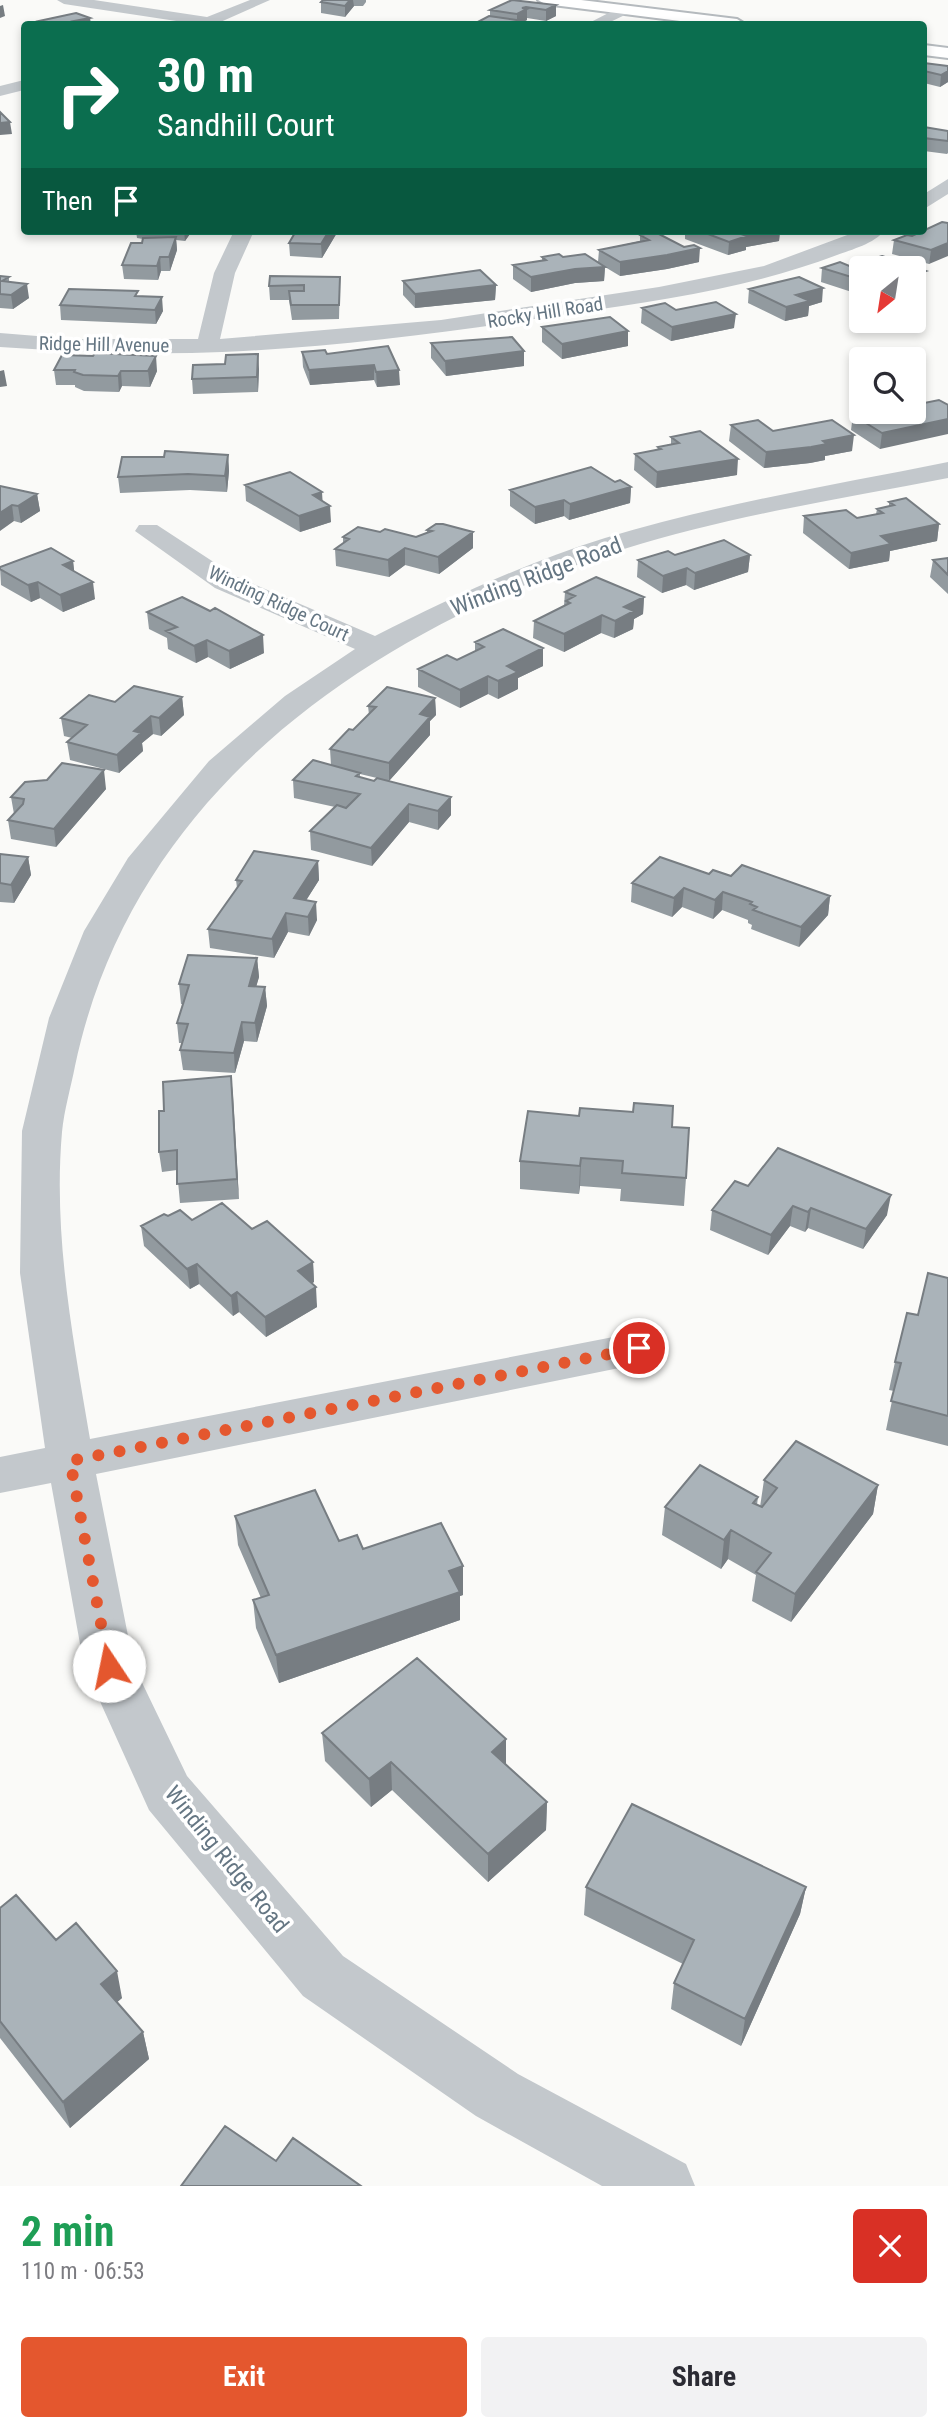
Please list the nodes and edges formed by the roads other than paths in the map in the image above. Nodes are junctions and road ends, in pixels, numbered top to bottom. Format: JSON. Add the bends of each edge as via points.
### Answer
{"nodes":[{"id":1,"x":64,"y":0,"type":"edge"},
{"id":2,"x":263,"y":0,"type":"edge"},
{"id":3,"x":545,"y":0,"type":"edge"},
{"id":4,"x":624,"y":10,"type":"junction"},
{"id":5,"x":194,"y":21,"type":"edge"},
{"id":6,"x":211,"y":21,"type":"edge"},
{"id":7,"x":601,"y":21,"type":"edge"},
{"id":8,"x":713,"y":21,"type":"edge"},
{"id":9,"x":927,"y":50,"type":"edge"},
{"id":10,"x":948,"y":53,"type":"edge"},
{"id":11,"x":21,"y":86,"type":"edge"},
{"id":12,"x":0,"y":91,"type":"edge"},
{"id":13,"x":944,"y":178,"type":"edge"},
{"id":14,"x":927,"y":198,"type":"edge"},
{"id":15,"x":242,"y":235,"type":"edge"},
{"id":16,"x":864,"y":235,"type":"edge"},
{"id":17,"x":0,"y":340,"type":"edge"},
{"id":18,"x":208,"y":346,"type":"junction"},
{"id":19,"x":944,"y":475,"type":"edge"},
{"id":20,"x":148,"y":531,"type":"dead end"},
{"id":21,"x":377,"y":647,"type":"junction"},
{"id":22,"x":639,"y":1348,"type":"dead end"},
{"id":23,"x":70,"y":1461,"type":"junction"},
{"id":24,"x":0,"y":1475,"type":"edge"},
{"id":25,"x":664,"y":2186,"type":"edge"}],
"edges":[{"from":1,"to":5,"type":"street"},
{"from":2,"to":6,"type":"street"},
{"from":3,"to":4,"type":"main road"},
{"from":4,"to":7,"type":"street"},
{"from":4,"to":8,"type":"main road"},
{"from":9,"to":10,"type":"main road"},
{"from":11,"to":12,"type":"street"},
{"from":13,"to":14,"type":"street"},
{"from":15,"to":18,"type":"street","via":[[222,273]]},
{"from":16,"to":18,"type":"street","name":"Rocky Hill Road","via":[[818,254],[672,292],[424,331]]},
{"from":17,"to":18,"type":"street","name":"Ridge Hill Avenue"},
{"from":19,"to":21,"type":"street","name":"Winding Ridge Road","via":[[715,517],[614,544],[484,592]]},
{"from":20,"to":21,"type":"street","name":"Winding Ridge Court","via":[[225,582]]},
{"from":21,"to":23,"type":"street","name":"Winding Ridge Road","via":[[296,702],[220,768],[140,865],[102,931],[67,1018],[42,1131],[41,1273]]},
{"from":22,"to":23,"type":"street"},
{"from":23,"to":24,"type":"street"},
{"from":23,"to":25,"type":"street","name":"Winding Ridge Road","via":[[109,1666],[168,1793],[323,1976],[497,2095]]}]}
